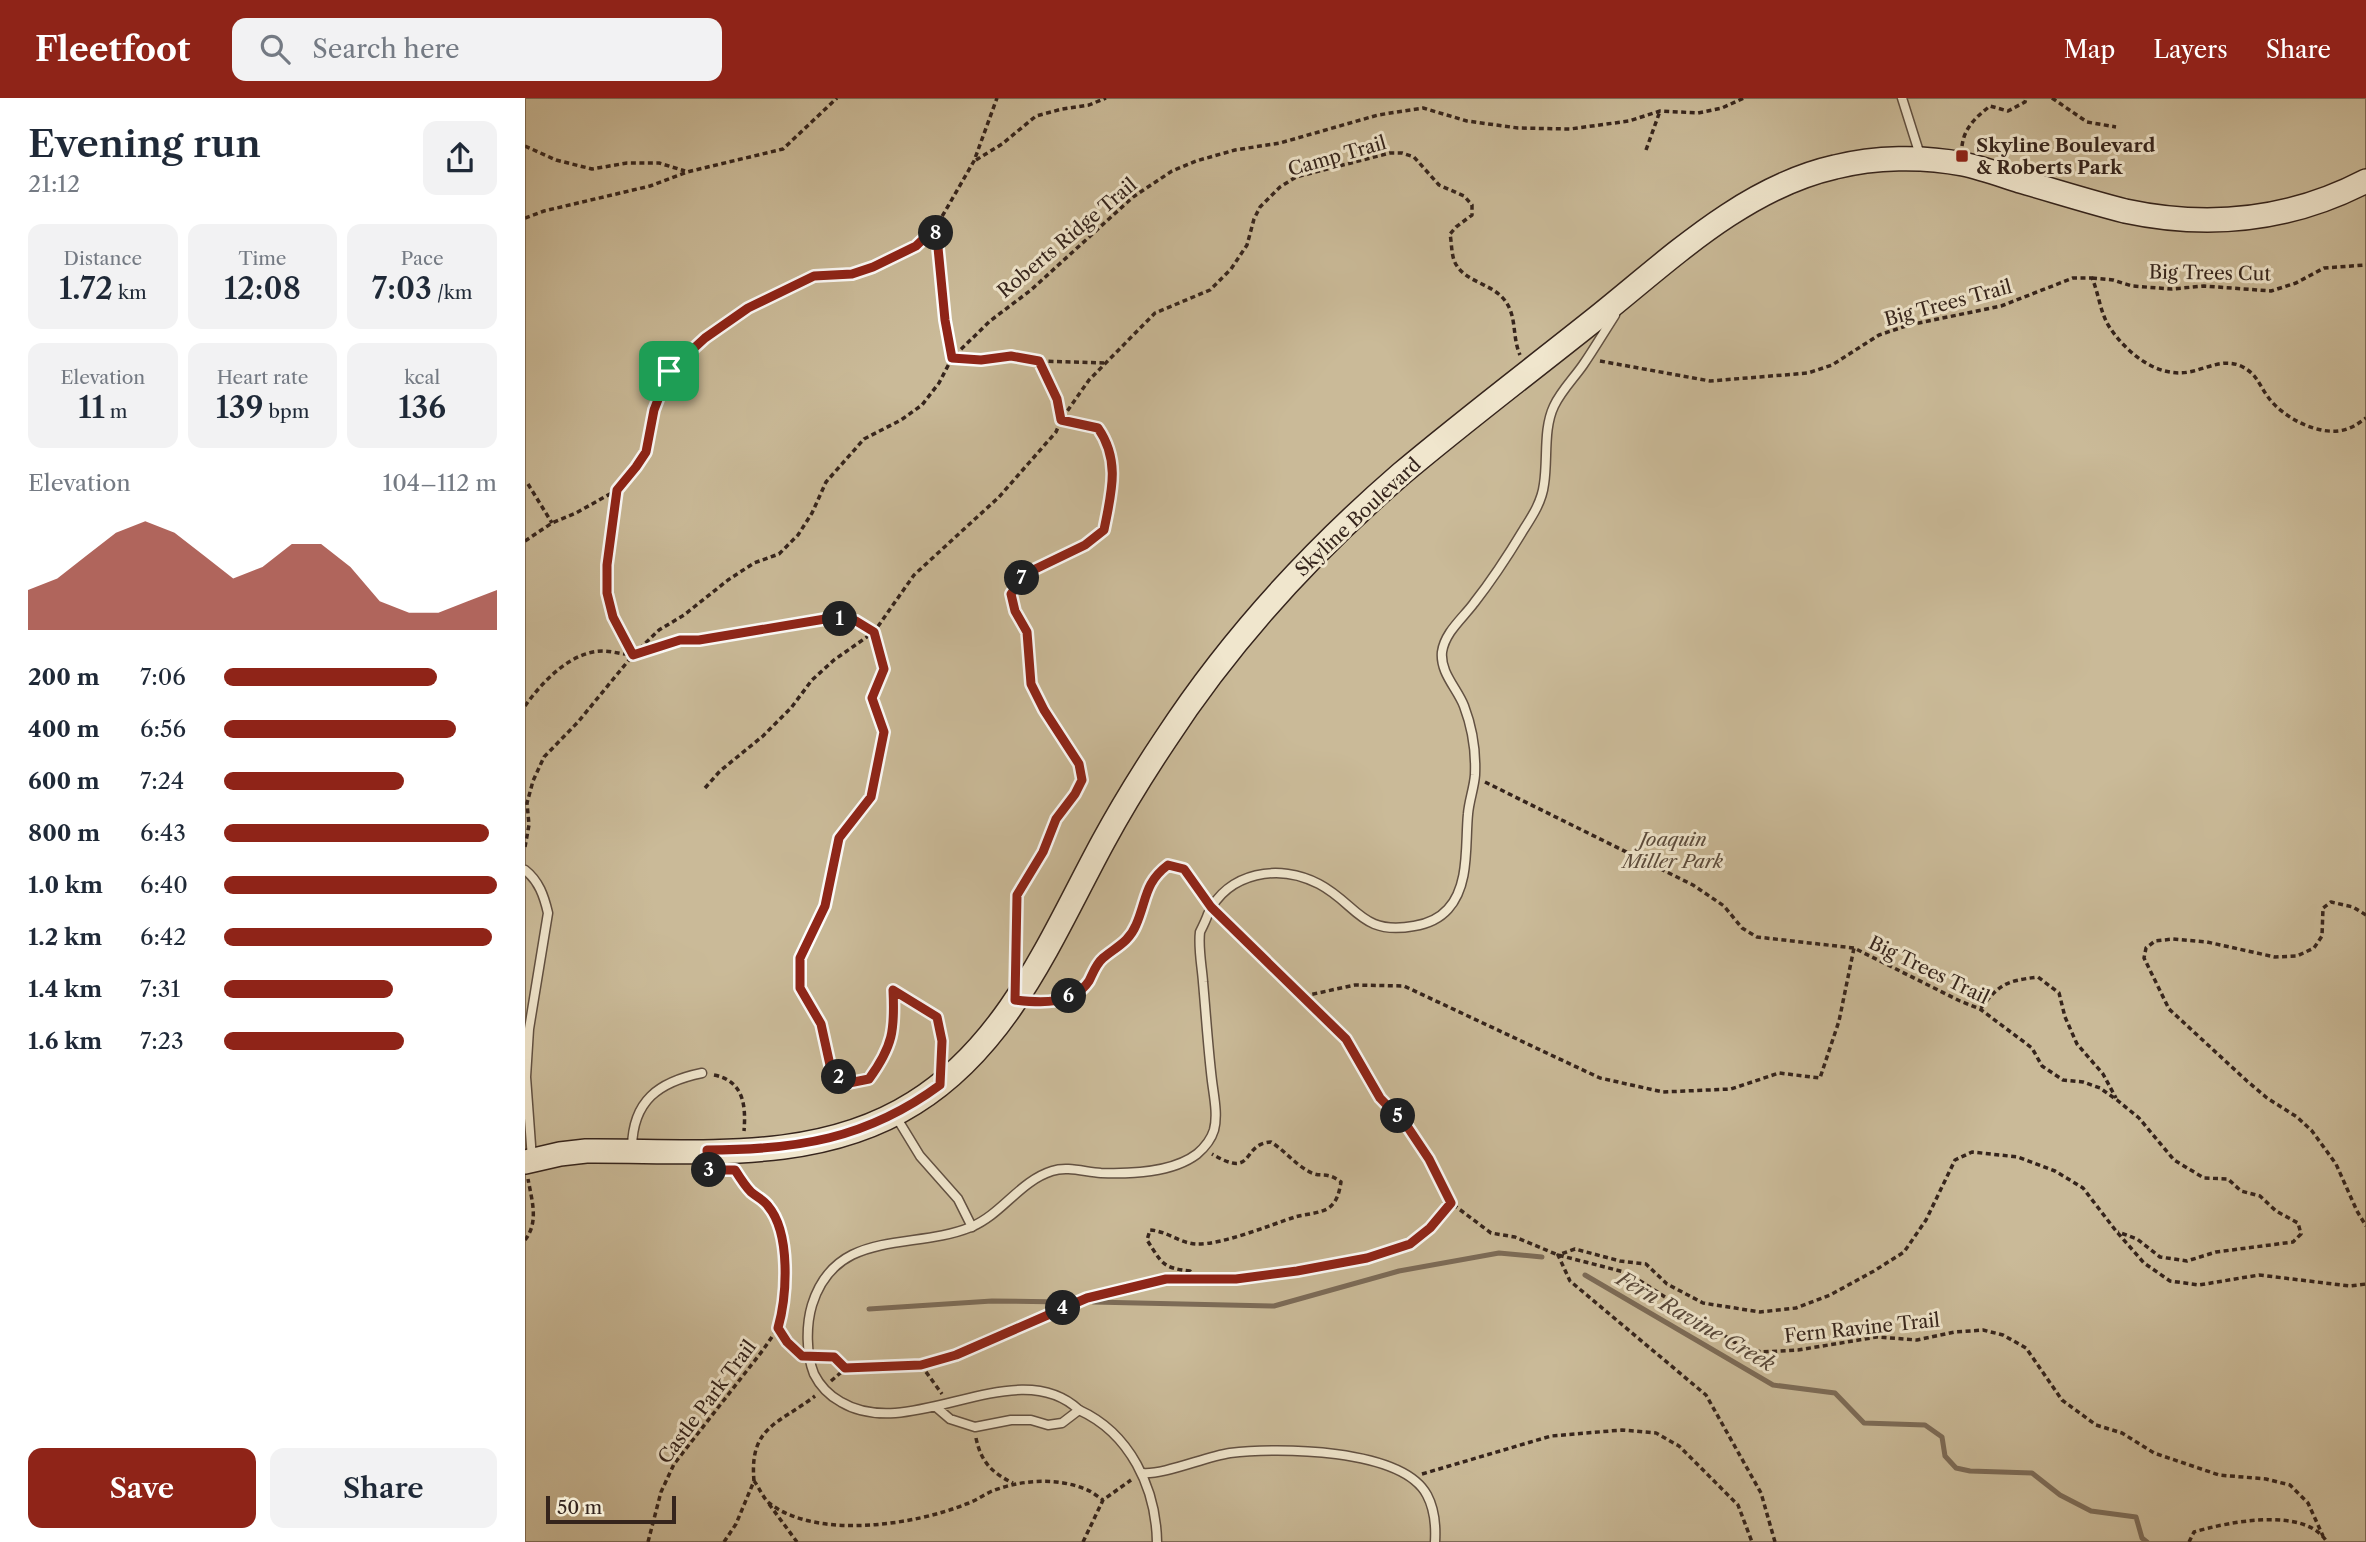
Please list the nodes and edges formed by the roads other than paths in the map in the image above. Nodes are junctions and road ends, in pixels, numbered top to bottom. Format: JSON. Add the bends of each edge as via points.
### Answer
{"nodes":[{"id":1,"x":1902,"y":98,"type":"edge"},
{"id":2,"x":1921,"y":160,"type":"junction"},
{"id":3,"x":2366,"y":181,"type":"edge"},
{"id":4,"x":1627,"y":293,"type":"junction"},
{"id":5,"x":525,"y":870,"type":"edge"},
{"id":6,"x":702,"y":1073,"type":"road end"},
{"id":7,"x":895,"y":1115,"type":"junction"},
{"id":8,"x":632,"y":1150,"type":"junction"},
{"id":9,"x":529,"y":1161,"type":"edge"},
{"id":10,"x":972,"y":1227,"type":"junction"},
{"id":11,"x":936,"y":1407,"type":"junction"},
{"id":12,"x":1079,"y":1410,"type":"junction"},
{"id":13,"x":1142,"y":1473,"type":"junction"},
{"id":14,"x":1157,"y":1542,"type":"edge"},
{"id":15,"x":1435,"y":1542,"type":"edge"}],
"edges":[{"from":1,"to":2,"type":"lane"},
{"from":2,"to":3,"type":"main road","name":"Skyline Boulevard","via":[[1961,164],[2125,211],[2194,220],[2300,209]]},
{"from":2,"to":4,"type":"main road","name":"Skyline Boulevard","via":[[1839,166],[1763,194]]},
{"from":4,"to":7,"type":"main road","name":"Skyline Boulevard","via":[[1435,446],[1292,578],[1236,642],[1168,735],[1015,1000],[977,1050],[940,1085]]},
{"from":4,"to":10,"type":"lane","via":[[1553,407],[1544,490],[1537,507],[1443,647],[1442,666],[1464,706],[1473,740],[1475,776],[1467,854],[1452,906],[1436,920],[1398,929],[1376,926],[1318,883],[1265,873],[1244,877],[1224,891],[1200,931],[1216,1110],[1213,1133],[1203,1149],[1185,1163],[1142,1171],[1056,1169]]},
{"from":5,"to":9,"type":"lane","via":[[543,894],[548,913],[529,1029]]},
{"from":6,"to":8,"type":"lane","via":[[655,1091],[642,1105]]},
{"from":7,"to":8,"type":"main road","name":"Skyline Boulevard","via":[[840,1137],[778,1148]]},
{"from":7,"to":10,"type":"lane","via":[[920,1156],[958,1199]]},
{"from":8,"to":9,"type":"main road","name":"Skyline Boulevard","via":[[586,1151]]},
{"from":10,"to":11,"type":"lane","via":[[862,1249],[830,1272],[813,1302],[809,1355],[814,1374],[836,1400],[869,1413]]},
{"from":11,"to":12,"type":"lane","via":[[970,1396],[1012,1391],[1037,1392]]},
{"from":11,"to":12,"type":"lane","via":[[950,1419],[975,1427],[1011,1420],[1062,1423]]},
{"from":12,"to":13,"type":"lane","via":[[1114,1433]]},
{"from":13,"to":14,"type":"lane","via":[[1155,1516]]},
{"from":13,"to":15,"type":"lane","via":[[1154,1474],[1230,1453],[1277,1449],[1349,1455],[1410,1478],[1427,1494],[1437,1524]]}]}
